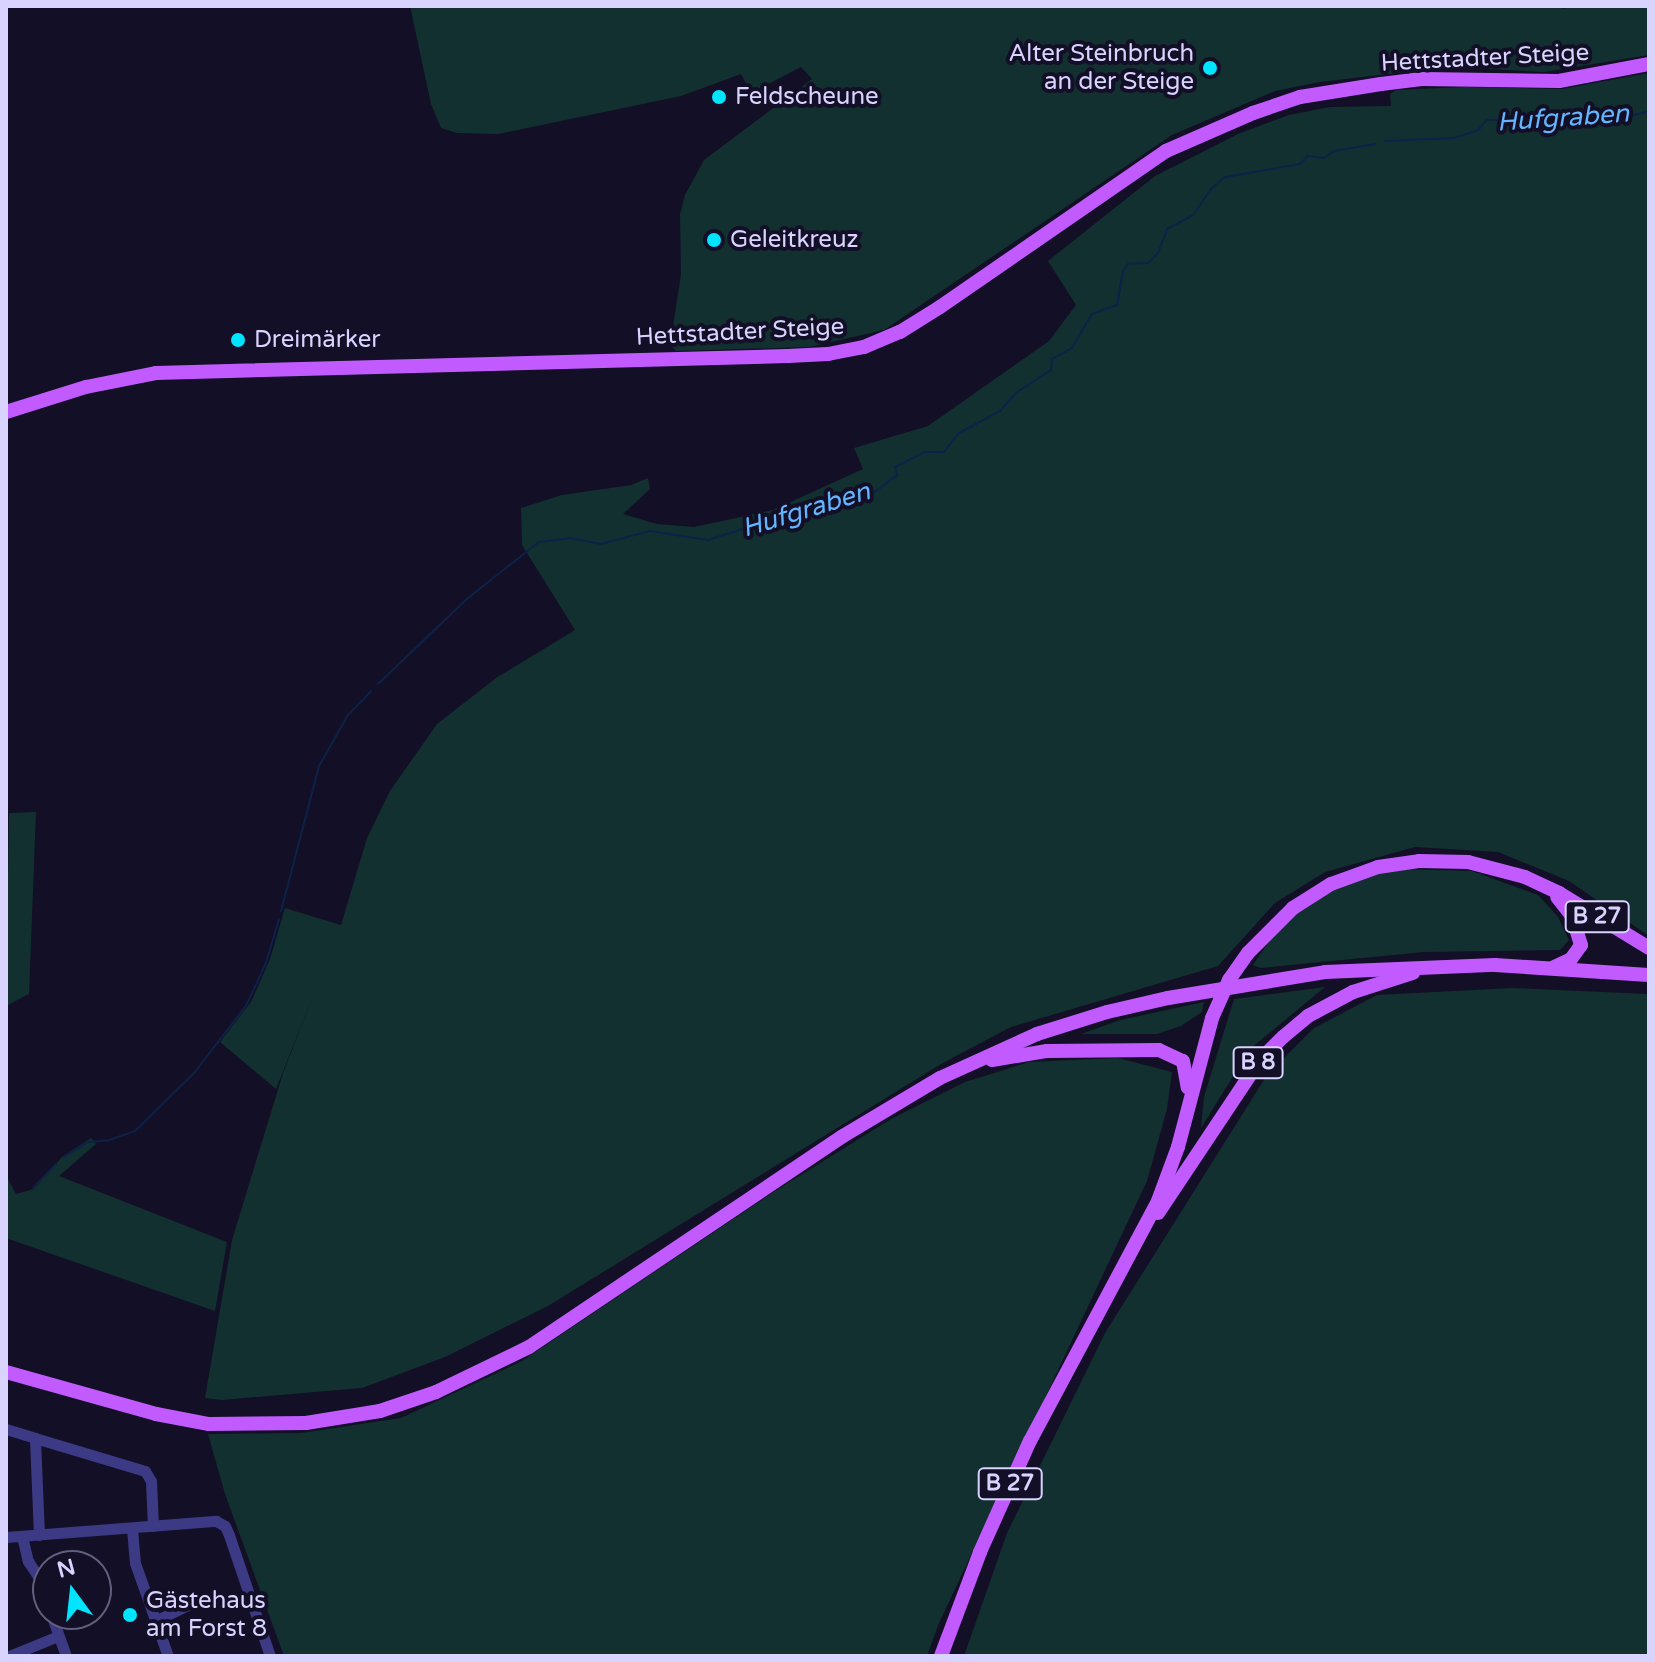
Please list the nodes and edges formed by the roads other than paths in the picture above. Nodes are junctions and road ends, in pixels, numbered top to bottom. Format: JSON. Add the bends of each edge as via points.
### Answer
{"nodes":[{"id":1,"x":1649,"y":64,"type":"edge"},
{"id":2,"x":6,"y":412,"type":"edge"},
{"id":3,"x":1545,"y":886,"type":"junction"},
{"id":4,"x":1649,"y":948,"type":"edge"},
{"id":5,"x":1438,"y":966,"type":"junction"},
{"id":6,"x":1551,"y":968,"type":"junction"},
{"id":7,"x":1649,"y":975,"type":"edge"},
{"id":8,"x":966,"y":1065,"type":"junction"},
{"id":9,"x":1188,"y":1104,"type":"junction"},
{"id":10,"x":1141,"y":1235,"type":"junction"},
{"id":11,"x":6,"y":1372,"type":"edge"},
{"id":12,"x":6,"y":1429,"type":"edge"},
{"id":13,"x":35,"y":1438,"type":"junction"},
{"id":14,"x":153,"y":1526,"type":"junction"},
{"id":15,"x":132,"y":1529,"type":"junction"},
{"id":16,"x":39,"y":1535,"type":"junction"},
{"id":17,"x":22,"y":1536,"type":"junction"},
{"id":18,"x":6,"y":1537,"type":"edge"},
{"id":19,"x":32,"y":1567,"type":"edge"},
{"id":20,"x":190,"y":1604,"type":"dead end"},
{"id":21,"x":155,"y":1621,"type":"junction"},
{"id":22,"x":56,"y":1630,"type":"edge"},
{"id":23,"x":58,"y":1636,"type":"junction"},
{"id":24,"x":270,"y":1655,"type":"edge"},
{"id":25,"x":9,"y":1656,"type":"edge"},
{"id":26,"x":66,"y":1656,"type":"edge"},
{"id":27,"x":168,"y":1656,"type":"edge"},
{"id":28,"x":941,"y":1656,"type":"edge"}],
"edges":[{"from":1,"to":2,"type":"main road","name":"Hettstadter Steige","via":[[1559,81],[1422,79],[1334,90],[1253,113],[1166,151],[940,307],[864,347],[788,356],[156,373],[86,387]]},
{"from":3,"to":4,"type":"main road","number":"B 27"},
{"from":3,"to":6,"type":"main road","via":[[1567,907],[1580,937],[1577,954]]},
{"from":3,"to":9,"type":"main road","number":"B 27","bridge":true,"via":[[1468,862],[1419,861],[1378,867],[1311,895],[1270,927],[1229,980],[1212,1018]]},
{"from":5,"to":6,"type":"main road","number":"B 8"},
{"from":5,"to":8,"type":"main road","via":[[1325,972],[1168,998],[1073,1022]]},
{"from":5,"to":10,"type":"main road","number":"B 8","via":[[1353,992],[1308,1016],[1283,1037],[1260,1060]]},
{"from":6,"to":7,"type":"main road","number":"B 8"},
{"from":8,"to":9,"type":"main road","number":"B 27","via":[[1047,1051],[1159,1050],[1183,1061]]},
{"from":8,"to":11,"type":"main road","via":[[830,1144],[529,1347],[407,1403],[306,1423],[209,1424]]},
{"from":9,"to":10,"type":"main road","number":"B 27","via":[[1170,1170]]},
{"from":10,"to":28,"type":"main road","number":"B 27","via":[[1030,1441]]},
{"from":12,"to":13,"type":"street"},
{"from":13,"to":14,"type":"street","via":[[145,1471],[151,1481]]},
{"from":13,"to":16,"type":"street"},
{"from":14,"to":15,"type":"street"},
{"from":14,"to":24,"type":"street","via":[[216,1521],[225,1526]]},
{"from":15,"to":16,"type":"street"},
{"from":15,"to":21,"type":"street","via":[[135,1563]]},
{"from":16,"to":17,"type":"street"},
{"from":17,"to":18,"type":"street"},
{"from":17,"to":19,"type":"street"},
{"from":20,"to":21,"type":"street"},
{"from":21,"to":27,"type":"street"},
{"from":22,"to":23,"type":"street"},
{"from":23,"to":25,"type":"street"},
{"from":23,"to":26,"type":"street"}]}
